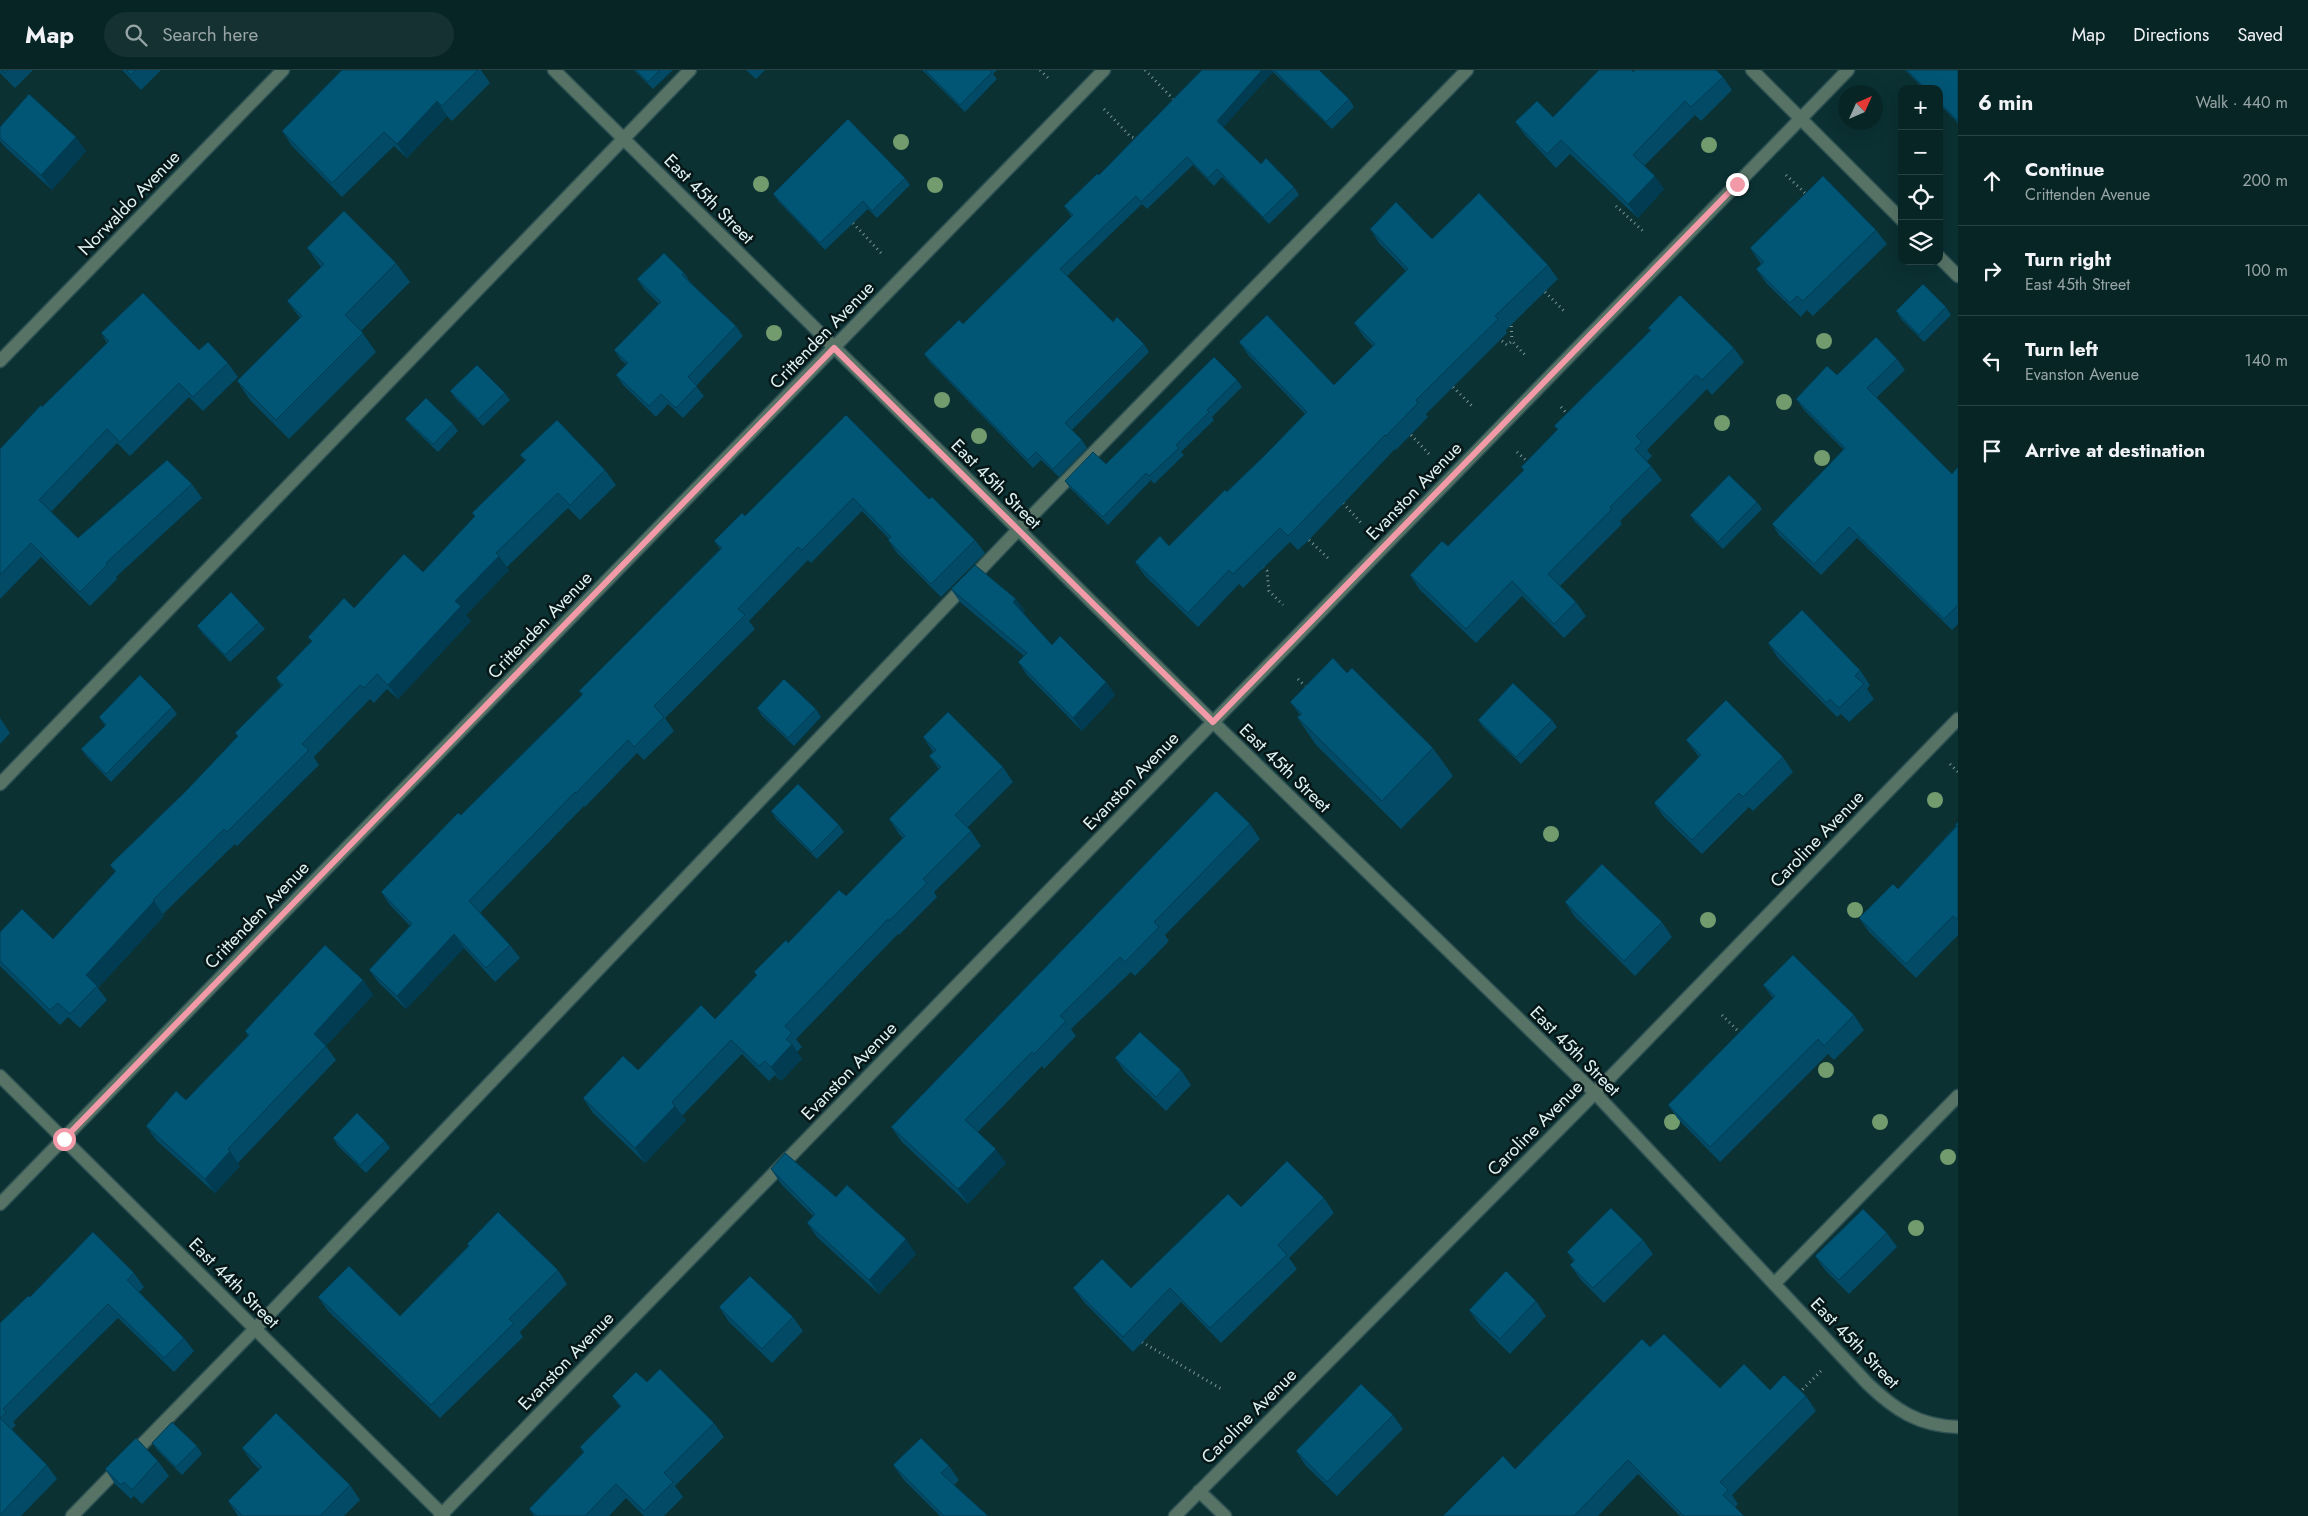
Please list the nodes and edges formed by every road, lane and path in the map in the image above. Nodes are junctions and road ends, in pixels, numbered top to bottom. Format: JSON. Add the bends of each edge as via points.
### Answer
{"nodes":[{"id":1,"x":284,"y":70,"type":"edge"},
{"id":2,"x":554,"y":70,"type":"edge"},
{"id":3,"x":690,"y":70,"type":"edge"},
{"id":4,"x":1040,"y":70,"type":"edge"},
{"id":5,"x":1104,"y":70,"type":"edge"},
{"id":6,"x":1146,"y":70,"type":"edge"},
{"id":7,"x":1467,"y":70,"type":"edge"},
{"id":8,"x":1752,"y":70,"type":"edge"},
{"id":9,"x":1848,"y":70,"type":"edge"},
{"id":10,"x":1050,"y":80,"type":"dead end"},
{"id":11,"x":1180,"y":105,"type":"edge"},
{"id":12,"x":1104,"y":110,"type":"dead end"},
{"id":13,"x":1801,"y":118,"type":"junction"},
{"id":14,"x":624,"y":139,"type":"junction"},
{"id":15,"x":1146,"y":143,"type":"edge"},
{"id":16,"x":1786,"y":174,"type":"dead end"},
{"id":17,"x":1812,"y":199,"type":"edge"},
{"id":18,"x":1616,"y":206,"type":"edge"},
{"id":19,"x":1898,"y":216,"type":"edge"},
{"id":20,"x":853,"y":223,"type":"dead end"},
{"id":21,"x":1644,"y":232,"type":"dead end"},
{"id":22,"x":881,"y":252,"type":"dead end"},
{"id":23,"x":1943,"y":261,"type":"edge"},
{"id":24,"x":1958,"y":276,"type":"edge"},
{"id":25,"x":1545,"y":292,"type":"dead end"},
{"id":26,"x":1566,"y":313,"type":"dead end"},
{"id":27,"x":1511,"y":319,"type":"edge"},
{"id":28,"x":1502,"y":341,"type":"dead end"},
{"id":29,"x":1512,"y":341,"type":"junction"},
{"id":30,"x":834,"y":348,"type":"junction"},
{"id":31,"x":1525,"y":355,"type":"dead end"},
{"id":32,"x":0,"y":361,"type":"edge"},
{"id":33,"x":1453,"y":387,"type":"dead end"},
{"id":34,"x":1561,"y":407,"type":"dead end"},
{"id":35,"x":1474,"y":408,"type":"dead end"},
{"id":36,"x":1573,"y":420,"type":"edge"},
{"id":37,"x":1411,"y":434,"type":"dead end"},
{"id":38,"x":1517,"y":452,"type":"dead end"},
{"id":39,"x":1430,"y":454,"type":"dead end"},
{"id":40,"x":1534,"y":468,"type":"edge"},
{"id":41,"x":1343,"y":503,"type":"dead end"},
{"id":42,"x":1362,"y":524,"type":"dead end"},
{"id":43,"x":1018,"y":530,"type":"junction"},
{"id":44,"x":1309,"y":540,"type":"dead end"},
{"id":45,"x":1329,"y":559,"type":"dead end"},
{"id":46,"x":1263,"y":567,"type":"dead end"},
{"id":47,"x":1283,"y":606,"type":"dead end"},
{"id":48,"x":1298,"y":679,"type":"dead end"},
{"id":49,"x":1310,"y":691,"type":"edge"},
{"id":50,"x":1958,"y":719,"type":"edge"},
{"id":51,"x":1213,"y":722,"type":"junction"},
{"id":52,"x":1948,"y":762,"type":"dead end"},
{"id":53,"x":1958,"y":772,"type":"edge"},
{"id":54,"x":0,"y":784,"type":"edge"},
{"id":55,"x":1722,"y":1015,"type":"dead end"},
{"id":56,"x":1746,"y":1039,"type":"edge"},
{"id":57,"x":0,"y":1076,"type":"edge"},
{"id":58,"x":1595,"y":1093,"type":"junction"},
{"id":59,"x":1958,"y":1096,"type":"edge"},
{"id":60,"x":64,"y":1139,"type":"junction"},
{"id":61,"x":0,"y":1204,"type":"edge"},
{"id":62,"x":1774,"y":1284,"type":"junction"},
{"id":63,"x":255,"y":1329,"type":"junction"},
{"id":64,"x":1142,"y":1342,"type":"dead end"},
{"id":65,"x":1824,"y":1369,"type":"dead end"},
{"id":66,"x":1223,"y":1390,"type":"dead end"},
{"id":67,"x":1799,"y":1394,"type":"edge"},
{"id":68,"x":1958,"y":1427,"type":"edge"},
{"id":69,"x":1199,"y":1491,"type":"junction"},
{"id":70,"x":442,"y":1515,"type":"edge"},
{"id":71,"x":72,"y":1516,"type":"edge"},
{"id":72,"x":1175,"y":1516,"type":"edge"},
{"id":73,"x":1225,"y":1516,"type":"edge"}],
"edges":[{"from":1,"to":32,"type":"street","name":"Norwaldo Avenue"},
{"from":2,"to":14,"type":"street","name":"East 45th Street"},
{"from":3,"to":14,"type":"street"},
{"from":4,"to":10,"type":"path"},
{"from":5,"to":30,"type":"street","name":"Crittenden Avenue"},
{"from":6,"to":11,"type":"path"},
{"from":7,"to":43,"type":"street"},
{"from":8,"to":13,"type":"street"},
{"from":9,"to":13,"type":"street","name":"Evanston Avenue"},
{"from":12,"to":15,"type":"path","via":[[1130,136]]},
{"from":13,"to":19,"type":"street"},
{"from":13,"to":51,"type":"street","name":"Evanston Avenue"},
{"from":14,"to":30,"type":"street","name":"East 45th Street"},
{"from":14,"to":54,"type":"street"},
{"from":16,"to":17,"type":"path"},
{"from":18,"to":21,"type":"path"},
{"from":20,"to":22,"type":"path"},
{"from":23,"to":24,"type":"street"},
{"from":25,"to":26,"type":"path"},
{"from":27,"to":29,"type":"path"},
{"from":28,"to":29,"type":"path","via":[[1507,345]]},
{"from":29,"to":31,"type":"path"},
{"from":30,"to":43,"type":"street","name":"East 45th Street"},
{"from":30,"to":60,"type":"street","name":"Crittenden Avenue"},
{"from":33,"to":35,"type":"path"},
{"from":34,"to":36,"type":"path"},
{"from":37,"to":39,"type":"path"},
{"from":38,"to":40,"type":"path"},
{"from":41,"to":42,"type":"path"},
{"from":43,"to":51,"type":"street","name":"East 45th Street"},
{"from":43,"to":63,"type":"street"},
{"from":44,"to":45,"type":"path"},
{"from":46,"to":47,"type":"path","via":[[1267,571],[1269,591]]},
{"from":48,"to":49,"type":"path"},
{"from":50,"to":58,"type":"street","name":"Caroline Avenue"},
{"from":51,"to":58,"type":"street","name":"East 45th Street"},
{"from":51,"to":70,"type":"street","name":"Evanston Avenue"},
{"from":52,"to":53,"type":"path"},
{"from":55,"to":56,"type":"path"},
{"from":57,"to":60,"type":"street","name":"East 44th Street"},
{"from":58,"to":62,"type":"street","name":"East 45th Street"},
{"from":58,"to":69,"type":"street","name":"Caroline Avenue"},
{"from":59,"to":62,"type":"street"},
{"from":60,"to":61,"type":"street","name":"Crittenden Avenue"},
{"from":60,"to":63,"type":"street","name":"East 44th Street"},
{"from":62,"to":68,"type":"street","name":"East 45th Street","via":[[1868,1384],[1897,1410],[1929,1422]]},
{"from":63,"to":70,"type":"street","name":"East 44th Street"},
{"from":63,"to":71,"type":"street"},
{"from":64,"to":66,"type":"path"},
{"from":65,"to":67,"type":"path"},
{"from":69,"to":72,"type":"street","name":"Caroline Avenue"},
{"from":69,"to":73,"type":"street"}]}
